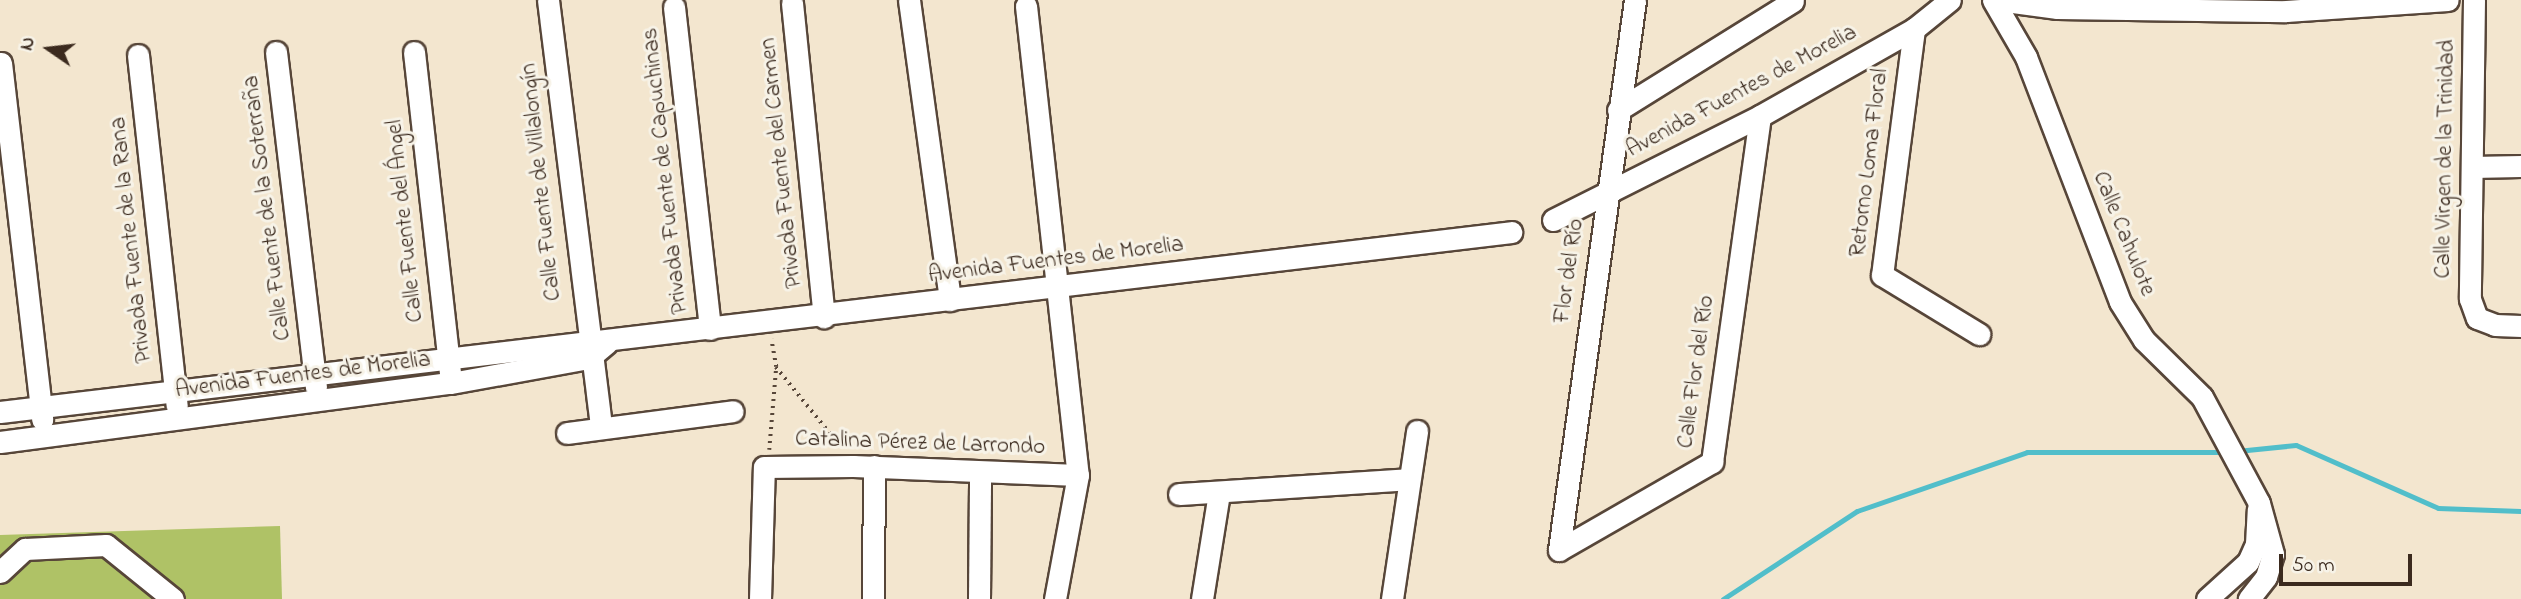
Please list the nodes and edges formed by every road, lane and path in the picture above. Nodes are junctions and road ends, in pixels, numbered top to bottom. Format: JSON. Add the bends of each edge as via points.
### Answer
{"nodes":[{"id":1,"x":548,"y":0,"type":"edge"},
{"id":2,"x":909,"y":0,"type":"edge"},
{"id":3,"x":1636,"y":0,"type":"edge"},
{"id":4,"x":1790,"y":0,"type":"edge"},
{"id":5,"x":1950,"y":0,"type":"edge"},
{"id":6,"x":1995,"y":0,"type":"edge"},
{"id":7,"x":2448,"y":0,"type":"edge"},
{"id":8,"x":2474,"y":0,"type":"edge"},
{"id":9,"x":792,"y":3,"type":"dead end"},
{"id":10,"x":2285,"y":5,"type":"edge"},
{"id":11,"x":1026,"y":6,"type":"dead end"},
{"id":12,"x":674,"y":8,"type":"dead end"},
{"id":13,"x":1914,"y":29,"type":"junction"},
{"id":14,"x":276,"y":52,"type":"dead end"},
{"id":15,"x":414,"y":52,"type":"dead end"},
{"id":16,"x":138,"y":55,"type":"dead end"},
{"id":17,"x":1,"y":63,"type":"edge"},
{"id":18,"x":1618,"y":110,"type":"junction"},
{"id":19,"x":1760,"y":117,"type":"junction"},
{"id":20,"x":2521,"y":166,"type":"edge"},
{"id":21,"x":2472,"y":167,"type":"junction"},
{"id":22,"x":1607,"y":195,"type":"junction"},
{"id":23,"x":1553,"y":220,"type":"dead end"},
{"id":24,"x":1511,"y":232,"type":"dead end"},
{"id":25,"x":1059,"y":288,"type":"junction"},
{"id":26,"x":950,"y":300,"type":"junction"},
{"id":27,"x":824,"y":317,"type":"junction"},
{"id":28,"x":767,"y":323,"type":"junction"},
{"id":29,"x":2521,"y":326,"type":"edge"},
{"id":30,"x":710,"y":329,"type":"junction"},
{"id":31,"x":1979,"y":334,"type":"dead end"},
{"id":32,"x":594,"y":347,"type":"junction"},
{"id":33,"x":448,"y":360,"type":"junction"},
{"id":34,"x":776,"y":367,"type":"junction"},
{"id":35,"x":314,"y":376,"type":"junction"},
{"id":36,"x":451,"y":383,"type":"junction"},
{"id":37,"x":175,"y":393,"type":"junction"},
{"id":38,"x":317,"y":401,"type":"junction"},
{"id":39,"x":40,"y":408,"type":"junction"},
{"id":40,"x":733,"y":411,"type":"dead end"},
{"id":41,"x":0,"y":412,"type":"edge"},
{"id":42,"x":179,"y":418,"type":"junction"},
{"id":43,"x":601,"y":428,"type":"junction"},
{"id":44,"x":1417,"y":431,"type":"dead end"},
{"id":45,"x":567,"y":433,"type":"dead end"},
{"id":46,"x":44,"y":436,"type":"junction"},
{"id":47,"x":0,"y":442,"type":"edge"},
{"id":48,"x":864,"y":466,"type":"junction"},
{"id":49,"x":764,"y":468,"type":"junction"},
{"id":50,"x":980,"y":473,"type":"junction"},
{"id":51,"x":1078,"y":475,"type":"junction"},
{"id":52,"x":1409,"y":479,"type":"junction"},
{"id":53,"x":1219,"y":493,"type":"junction"},
{"id":54,"x":1179,"y":494,"type":"dead end"},
{"id":55,"x":2254,"y":495,"type":"junction"},
{"id":56,"x":1559,"y":550,"type":"joint"},
{"id":57,"x":0,"y":572,"type":"edge"},
{"id":58,"x":173,"y":599,"type":"edge"},
{"id":59,"x":760,"y":599,"type":"edge"},
{"id":60,"x":873,"y":599,"type":"edge"},
{"id":61,"x":979,"y":599,"type":"edge"},
{"id":62,"x":1055,"y":599,"type":"edge"},
{"id":63,"x":1202,"y":599,"type":"edge"},
{"id":64,"x":1392,"y":599,"type":"edge"},
{"id":65,"x":2207,"y":599,"type":"edge"},
{"id":66,"x":2249,"y":599,"type":"edge"}],
"edges":[{"from":1,"to":32,"type":"street","name":"Calle Fuente de Villalongín"},
{"from":2,"to":26,"type":"street"},
{"from":3,"to":18,"type":"street","name":"Flor del Río"},
{"from":4,"to":18,"type":"street"},
{"from":5,"to":13,"type":"street","name":"Avenida Fuentes de Morelia"},
{"from":6,"to":10,"type":"street","via":[[2057,8]]},
{"from":6,"to":55,"type":"street","name":"Calle Cahulote","via":[[2026,57],[2120,302],[2144,340],[2208,408]]},
{"from":7,"to":10,"type":"street"},
{"from":8,"to":21,"type":"street","name":"Calle Virgen de la Trinidad"},
{"from":9,"to":27,"type":"street","name":"Privada Fuente del Carmen"},
{"from":11,"to":25,"type":"street"},
{"from":12,"to":30,"type":"street","name":"Privada Fuente de Capuchinas"},
{"from":13,"to":19,"type":"street","name":"Avenida Fuentes de Morelia"},
{"from":13,"to":31,"type":"street","name":"Retorno Loma Floral","via":[[1882,275]]},
{"from":14,"to":35,"type":"street","name":"Calle Fuente de la Soterraña"},
{"from":15,"to":33,"type":"street","name":"Calle Fuente del Ángel"},
{"from":16,"to":37,"type":"street","name":"Privada Fuente de la Rana"},
{"from":17,"to":39,"type":"street"},
{"from":18,"to":22,"type":"street","name":"Flor del Río"},
{"from":19,"to":22,"type":"street","name":"Avenida Fuentes de Morelia"},
{"from":19,"to":56,"type":"street","name":"Calle Flor del Río","via":[[1712,462]]},
{"from":20,"to":21,"type":"street"},
{"from":21,"to":29,"type":"street","name":"Calle Virgen de la Trinidad","via":[[2470,299],[2477,318],[2495,325]]},
{"from":22,"to":23,"type":"street","name":"Avenida Fuentes de Morelia"},
{"from":22,"to":56,"type":"street","name":"Flor del Río"},
{"from":24,"to":25,"type":"street","name":"Avenida Fuentes de Morelia"},
{"from":25,"to":26,"type":"street","name":"Avenida Fuentes de Morelia"},
{"from":25,"to":51,"type":"street"},
{"from":26,"to":27,"type":"street","name":"Avenida Fuentes de Morelia"},
{"from":27,"to":28,"type":"street","name":"Avenida Fuentes de Morelia"},
{"from":28,"to":30,"type":"street","name":"Avenida Fuentes de Morelia"},
{"from":28,"to":34,"type":"path"},
{"from":30,"to":32,"type":"street","name":"Avenida Fuentes de Morelia"},
{"from":32,"to":33,"type":"street","name":"Avenida Fuentes de Morelia"},
{"from":32,"to":36,"type":"street","name":"Avenida Fuentes de Morelia"},
{"from":32,"to":43,"type":"street","name":"Calle Fuente de Villalongín"},
{"from":33,"to":35,"type":"street","name":"Avenida Fuentes de Morelia"},
{"from":33,"to":36,"type":"street","name":"Calle Fuente del Ángel"},
{"from":34,"to":48,"type":"path"},
{"from":34,"to":49,"type":"path"},
{"from":35,"to":37,"type":"street","name":"Avenida Fuentes de Morelia"},
{"from":35,"to":38,"type":"street","name":"Calle Fuente de la Soterraña"},
{"from":36,"to":38,"type":"street","name":"Avenida Fuentes de Morelia"},
{"from":37,"to":39,"type":"street","name":"Avenida Fuentes de Morelia"},
{"from":37,"to":42,"type":"street","name":"Privada Fuente de la Rana"},
{"from":38,"to":42,"type":"street","name":"Avenida Fuentes de Morelia"},
{"from":39,"to":41,"type":"street","name":"Avenida Fuentes de Morelia"},
{"from":39,"to":46,"type":"street"},
{"from":40,"to":43,"type":"street"},
{"from":42,"to":46,"type":"street","name":"Avenida Fuentes de Morelia"},
{"from":43,"to":45,"type":"street"},
{"from":44,"to":52,"type":"street"},
{"from":46,"to":47,"type":"street","name":"Avenida Fuentes de Morelia"},
{"from":48,"to":49,"type":"street","name":"Catalina Pérez de Larrondo"},
{"from":48,"to":50,"type":"street","name":"Catalina Pérez de Larrondo"},
{"from":48,"to":60,"type":"street"},
{"from":49,"to":59,"type":"street"},
{"from":50,"to":51,"type":"street","name":"Catalina Pérez de Larrondo"},
{"from":50,"to":61,"type":"street"},
{"from":51,"to":62,"type":"street"},
{"from":52,"to":53,"type":"street"},
{"from":52,"to":64,"type":"street"},
{"from":53,"to":54,"type":"street"},
{"from":53,"to":63,"type":"street"},
{"from":55,"to":65,"type":"street","via":[[2256,544],[2248,562]]},
{"from":55,"to":66,"type":"street","name":"Calle Cahulote","via":[[2273,554],[2266,578]]},
{"from":57,"to":58,"type":"street","via":[[25,550],[106,545]]}]}
